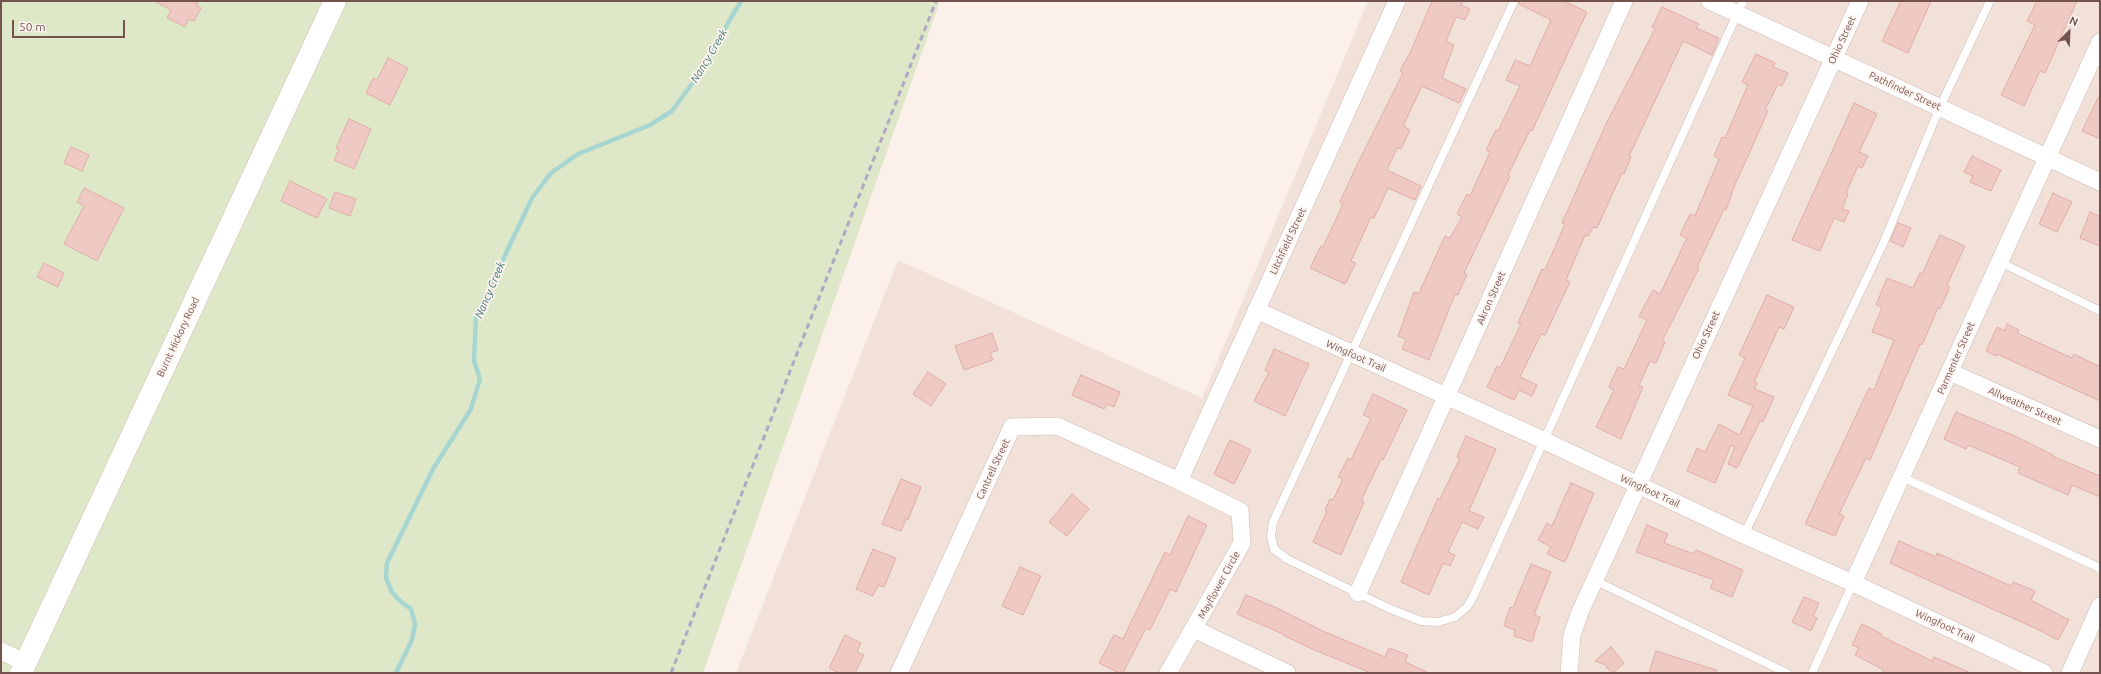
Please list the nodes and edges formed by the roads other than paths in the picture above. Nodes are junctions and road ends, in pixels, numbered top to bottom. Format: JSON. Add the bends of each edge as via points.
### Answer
{"nodes":[{"id":1,"x":335,"y":1,"type":"edge"},
{"id":2,"x":1397,"y":1,"type":"edge"},
{"id":3,"x":1514,"y":1,"type":"edge"},
{"id":4,"x":1624,"y":1,"type":"edge"},
{"id":5,"x":1710,"y":1,"type":"edge"},
{"id":6,"x":1860,"y":1,"type":"edge"},
{"id":7,"x":1990,"y":1,"type":"edge"},
{"id":8,"x":1740,"y":7,"type":"edge"},
{"id":9,"x":2099,"y":46,"type":"edge"},
{"id":10,"x":1834,"y":58,"type":"junction"},
{"id":11,"x":1940,"y":107,"type":"junction"},
{"id":12,"x":2048,"y":158,"type":"junction"},
{"id":13,"x":2100,"y":182,"type":"edge"},
{"id":14,"x":2000,"y":262,"type":"junction"},
{"id":15,"x":1256,"y":310,"type":"junction"},
{"id":16,"x":2100,"y":311,"type":"edge"},
{"id":17,"x":1352,"y":355,"type":"junction"},
{"id":18,"x":1950,"y":372,"type":"junction"},
{"id":19,"x":1448,"y":396,"type":"junction"},
{"id":20,"x":2100,"y":439,"type":"edge"},
{"id":21,"x":1543,"y":440,"type":"junction"},
{"id":22,"x":1902,"y":477,"type":"junction"},
{"id":23,"x":1179,"y":481,"type":"junction"},
{"id":24,"x":1636,"y":485,"type":"junction"},
{"id":25,"x":1744,"y":535,"type":"junction"},
{"id":26,"x":2100,"y":568,"type":"edge"},
{"id":27,"x":1594,"y":580,"type":"junction"},
{"id":28,"x":1853,"y":583,"type":"junction"},
{"id":29,"x":1358,"y":594,"type":"junction"},
{"id":30,"x":2100,"y":606,"type":"edge"},
{"id":31,"x":1194,"y":629,"type":"junction"},
{"id":32,"x":1,"y":651,"type":"edge"},
{"id":33,"x":24,"y":668,"type":"edge"},
{"id":34,"x":900,"y":673,"type":"edge"},
{"id":35,"x":1168,"y":673,"type":"edge"},
{"id":36,"x":1287,"y":673,"type":"edge"},
{"id":37,"x":1569,"y":673,"type":"edge"},
{"id":38,"x":1788,"y":673,"type":"edge"},
{"id":39,"x":1812,"y":673,"type":"edge"},
{"id":40,"x":2044,"y":673,"type":"edge"},
{"id":41,"x":2070,"y":673,"type":"edge"}],
"edges":[{"from":1,"to":33,"type":"main road","name":"Burnt Hickory Road"},
{"from":2,"to":15,"type":"street","name":"Litchfield Street"},
{"from":3,"to":17,"type":"lane"},
{"from":4,"to":19,"type":"street","name":"Akron Street"},
{"from":5,"to":8,"type":"street","name":"Pathfinder Street"},
{"from":6,"to":10,"type":"street","name":"Ohio Street"},
{"from":7,"to":11,"type":"lane"},
{"from":8,"to":10,"type":"street","name":"Pathfinder Street"},
{"from":8,"to":21,"type":"lane"},
{"from":9,"to":12,"type":"street","name":"Parmenter Street"},
{"from":10,"to":11,"type":"street","name":"Pathfinder Street"},
{"from":10,"to":24,"type":"street","name":"Ohio Street"},
{"from":11,"to":12,"type":"street","name":"Pathfinder Street"},
{"from":11,"to":25,"type":"lane","via":[[1884,244]]},
{"from":12,"to":13,"type":"street","name":"Pathfinder Street"},
{"from":12,"to":14,"type":"street","name":"Parmenter Street"},
{"from":14,"to":16,"type":"lane"},
{"from":14,"to":18,"type":"street","name":"Parmenter Street"},
{"from":15,"to":17,"type":"street","name":"Wingfoot Trail"},
{"from":15,"to":23,"type":"street","name":"Litchfield Street"},
{"from":17,"to":19,"type":"street","name":"Wingfoot Trail"},
{"from":17,"to":29,"type":"lane","via":[[1273,522],[1271,536],[1274,549],[1287,559]]},
{"from":18,"to":20,"type":"street","name":"Allweather Street"},
{"from":18,"to":22,"type":"street","name":"Parmenter Street"},
{"from":19,"to":21,"type":"street","name":"Wingfoot Trail"},
{"from":19,"to":29,"type":"street","name":"Akron Street"},
{"from":21,"to":24,"type":"street","name":"Wingfoot Trail"},
{"from":21,"to":29,"type":"lane","via":[[1467,607],[1455,616],[1438,622],[1421,621]]},
{"from":22,"to":26,"type":"lane"},
{"from":22,"to":28,"type":"street","name":"Parmenter Street"},
{"from":23,"to":31,"type":"street","name":"Mayflower Circle","via":[[1240,511],[1242,543]]},
{"from":23,"to":34,"type":"street","name":"Cantrell Street","via":[[1057,426],[1012,427]]},
{"from":24,"to":25,"type":"street","name":"Wingfoot Trail"},
{"from":24,"to":27,"type":"street","name":"Ohio Street"},
{"from":25,"to":28,"type":"street","name":"Wingfoot Trail"},
{"from":27,"to":37,"type":"street","name":"Ohio Street","via":[[1572,635]]},
{"from":27,"to":38,"type":"lane"},
{"from":28,"to":39,"type":"lane","name":"Parmenter Street"},
{"from":28,"to":40,"type":"street","name":"Wingfoot Trail"},
{"from":30,"to":41,"type":"street"},
{"from":31,"to":35,"type":"street","name":"Mayflower Circle"},
{"from":31,"to":36,"type":"street"},
{"from":32,"to":33,"type":"street"}]}
